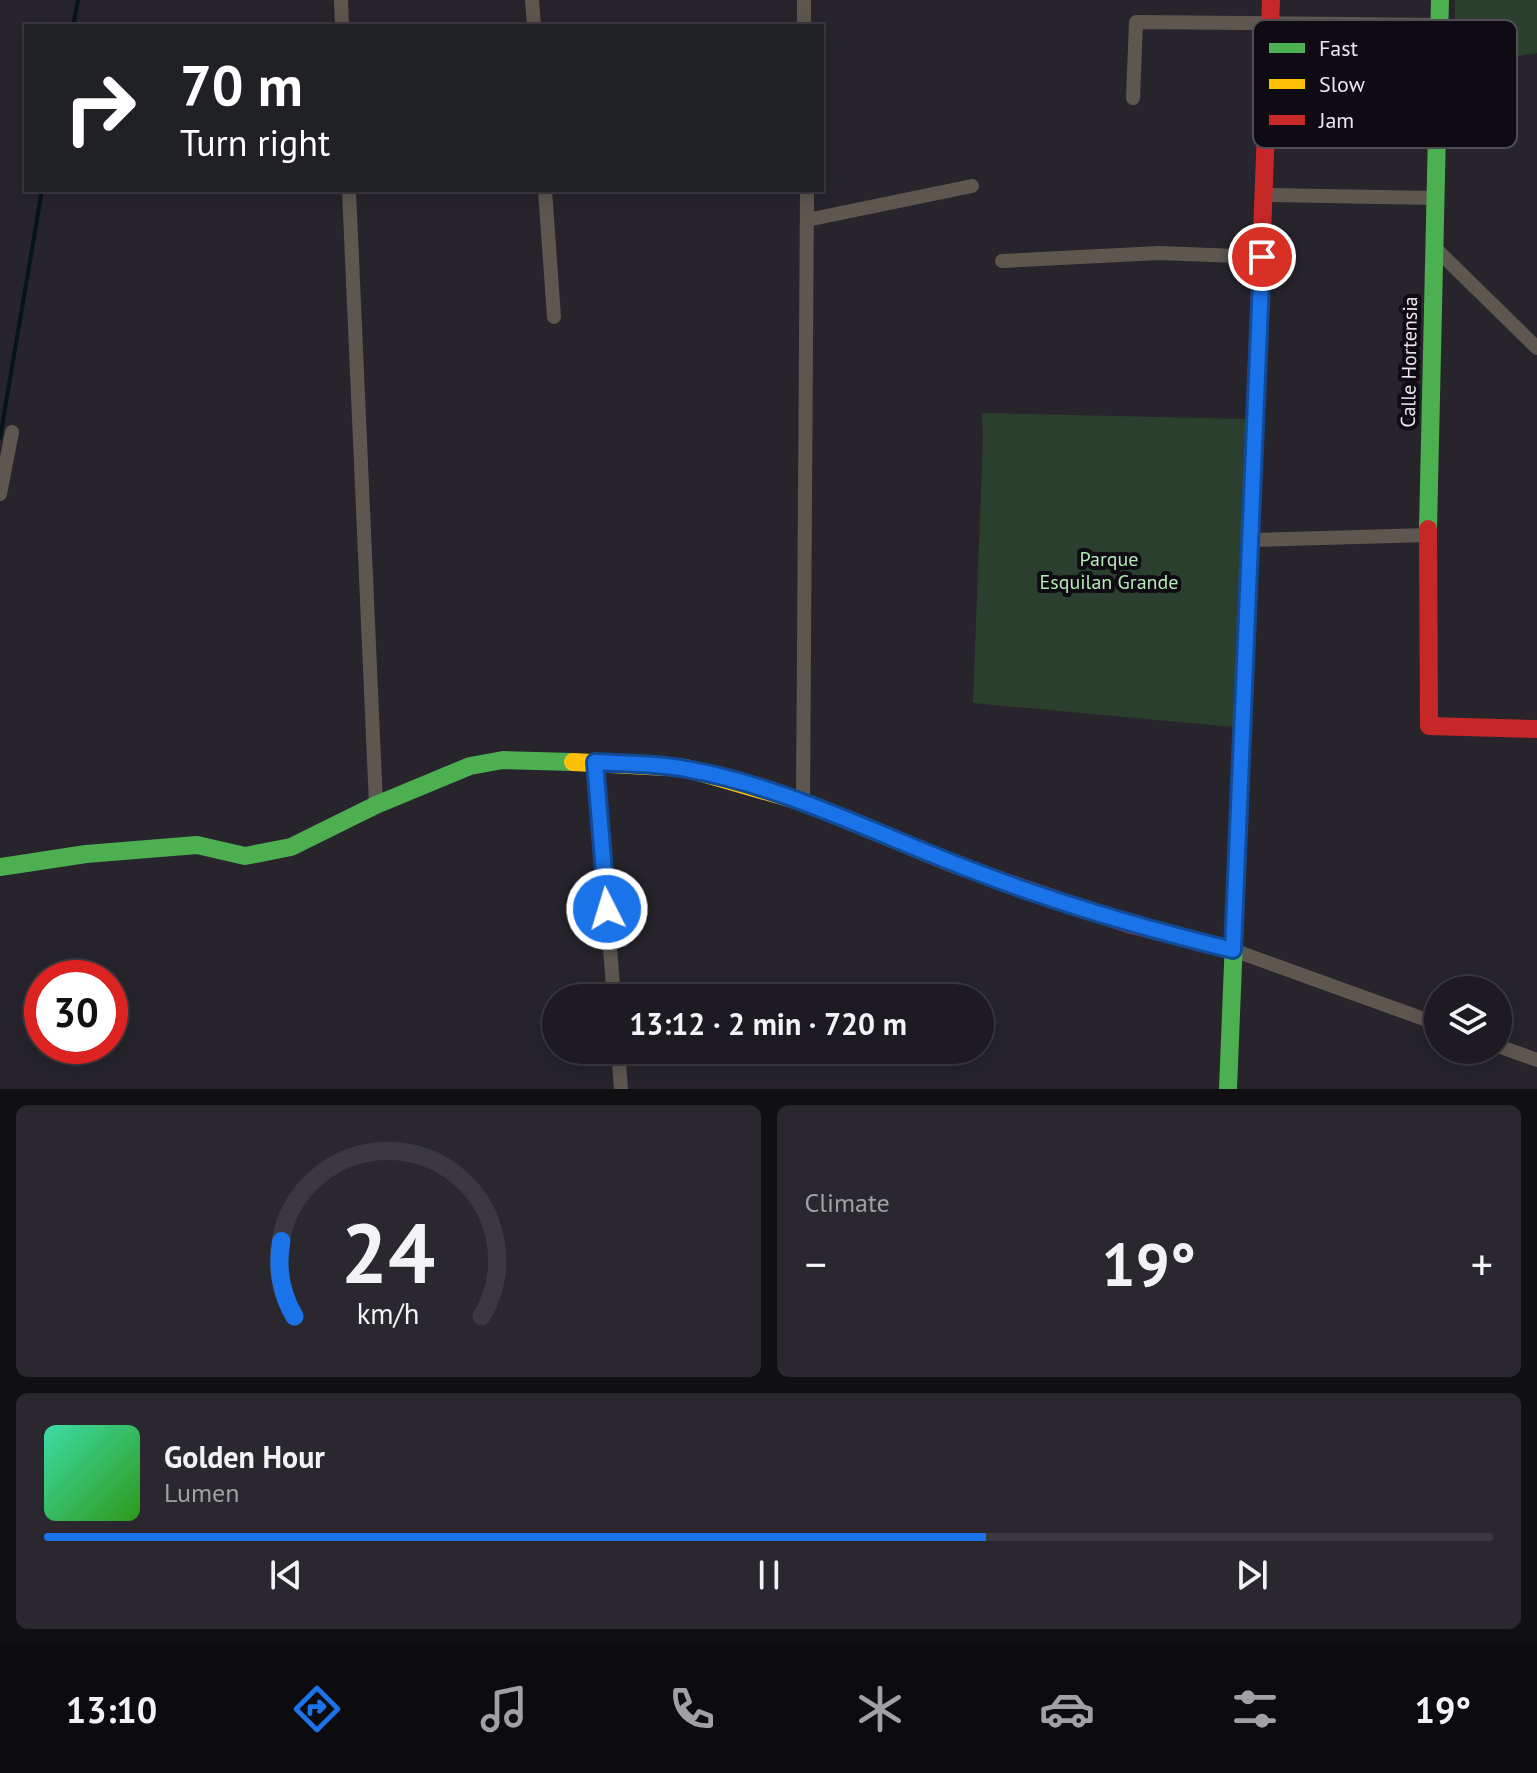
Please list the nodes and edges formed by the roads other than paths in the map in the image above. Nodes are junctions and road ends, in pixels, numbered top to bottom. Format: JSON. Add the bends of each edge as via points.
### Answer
{"nodes":[{"id":1,"x":341,"y":0,"type":"edge"},
{"id":2,"x":532,"y":0,"type":"edge"},
{"id":3,"x":804,"y":0,"type":"edge"},
{"id":4,"x":1271,"y":0,"type":"edge"},
{"id":5,"x":1440,"y":0,"type":"edge"},
{"id":6,"x":1270,"y":20,"type":"edge"},
{"id":7,"x":1439,"y":20,"type":"edge"},
{"id":8,"x":1253,"y":23,"type":"edge"},
{"id":9,"x":342,"y":24,"type":"edge"},
{"id":10,"x":534,"y":24,"type":"edge"},
{"id":11,"x":804,"y":24,"type":"edge"},
{"id":12,"x":1133,"y":98,"type":"dead end"},
{"id":13,"x":1266,"y":148,"type":"edge"},
{"id":14,"x":1436,"y":148,"type":"edge"},
{"id":15,"x":972,"y":186,"type":"dead end"},
{"id":16,"x":349,"y":192,"type":"edge"},
{"id":17,"x":545,"y":192,"type":"edge"},
{"id":18,"x":807,"y":192,"type":"edge"},
{"id":19,"x":1265,"y":195,"type":"junction"},
{"id":20,"x":1435,"y":198,"type":"junction"},
{"id":21,"x":807,"y":220,"type":"junction"},
{"id":22,"x":1433,"y":246,"type":"junction"},
{"id":23,"x":1262,"y":257,"type":"junction"},
{"id":24,"x":1002,"y":261,"type":"dead end"},
{"id":25,"x":554,"y":317,"type":"dead end"},
{"id":26,"x":1537,"y":348,"type":"edge"},
{"id":27,"x":12,"y":432,"type":"dead end"},
{"id":28,"x":0,"y":494,"type":"edge"},
{"id":29,"x":1428,"y":535,"type":"junction"},
{"id":30,"x":1252,"y":540,"type":"junction"},
{"id":31,"x":1537,"y":729,"type":"edge"},
{"id":32,"x":595,"y":762,"type":"junction"},
{"id":33,"x":803,"y":802,"type":"junction"},
{"id":34,"x":376,"y":805,"type":"junction"},
{"id":35,"x":0,"y":867,"type":"edge"},
{"id":36,"x":1233,"y":950,"type":"junction"},
{"id":37,"x":613,"y":984,"type":"edge"},
{"id":38,"x":1424,"y":1019,"type":"edge"},
{"id":39,"x":1512,"y":1051,"type":"edge"},
{"id":40,"x":1537,"y":1060,"type":"edge"},
{"id":41,"x":619,"y":1064,"type":"edge"},
{"id":42,"x":621,"y":1089,"type":"edge"},
{"id":43,"x":1228,"y":1089,"type":"edge"}],
"edges":[{"from":1,"to":9,"type":"street"},
{"from":2,"to":10,"type":"street"},
{"from":3,"to":11,"type":"street"},
{"from":4,"to":6,"type":"street"},
{"from":5,"to":7,"type":"street","name":"Calle Hortensia"},
{"from":8,"to":12,"type":"street","via":[[1136,22]]},
{"from":13,"to":19,"type":"street"},
{"from":14,"to":20,"type":"street","name":"Calle Hortensia"},
{"from":15,"to":21,"type":"street"},
{"from":16,"to":34,"type":"street"},
{"from":17,"to":25,"type":"street"},
{"from":18,"to":21,"type":"street"},
{"from":19,"to":20,"type":"street"},
{"from":19,"to":23,"type":"street"},
{"from":20,"to":22,"type":"street","name":"Calle Hortensia"},
{"from":21,"to":33,"type":"street"},
{"from":22,"to":26,"type":"street"},
{"from":22,"to":29,"type":"street","name":"Calle Hortensia"},
{"from":23,"to":24,"type":"street","via":[[1159,253]]},
{"from":23,"to":30,"type":"street"},
{"from":27,"to":28,"type":"street"},
{"from":29,"to":30,"type":"street"},
{"from":29,"to":31,"type":"street","name":"Calle Hortensia","via":[[1429,726]]},
{"from":30,"to":36,"type":"street"},
{"from":32,"to":33,"type":"street","via":[[685,768]]},
{"from":32,"to":34,"type":"street","via":[[503,760],[470,766]]},
{"from":32,"to":37,"type":"street"},
{"from":33,"to":36,"type":"street","via":[[981,874],[1128,924]]},
{"from":34,"to":35,"type":"street","via":[[291,847],[245,856],[197,845]]},
{"from":36,"to":38,"type":"street"},
{"from":36,"to":43,"type":"street"},
{"from":39,"to":40,"type":"street"},
{"from":41,"to":42,"type":"street"}]}
